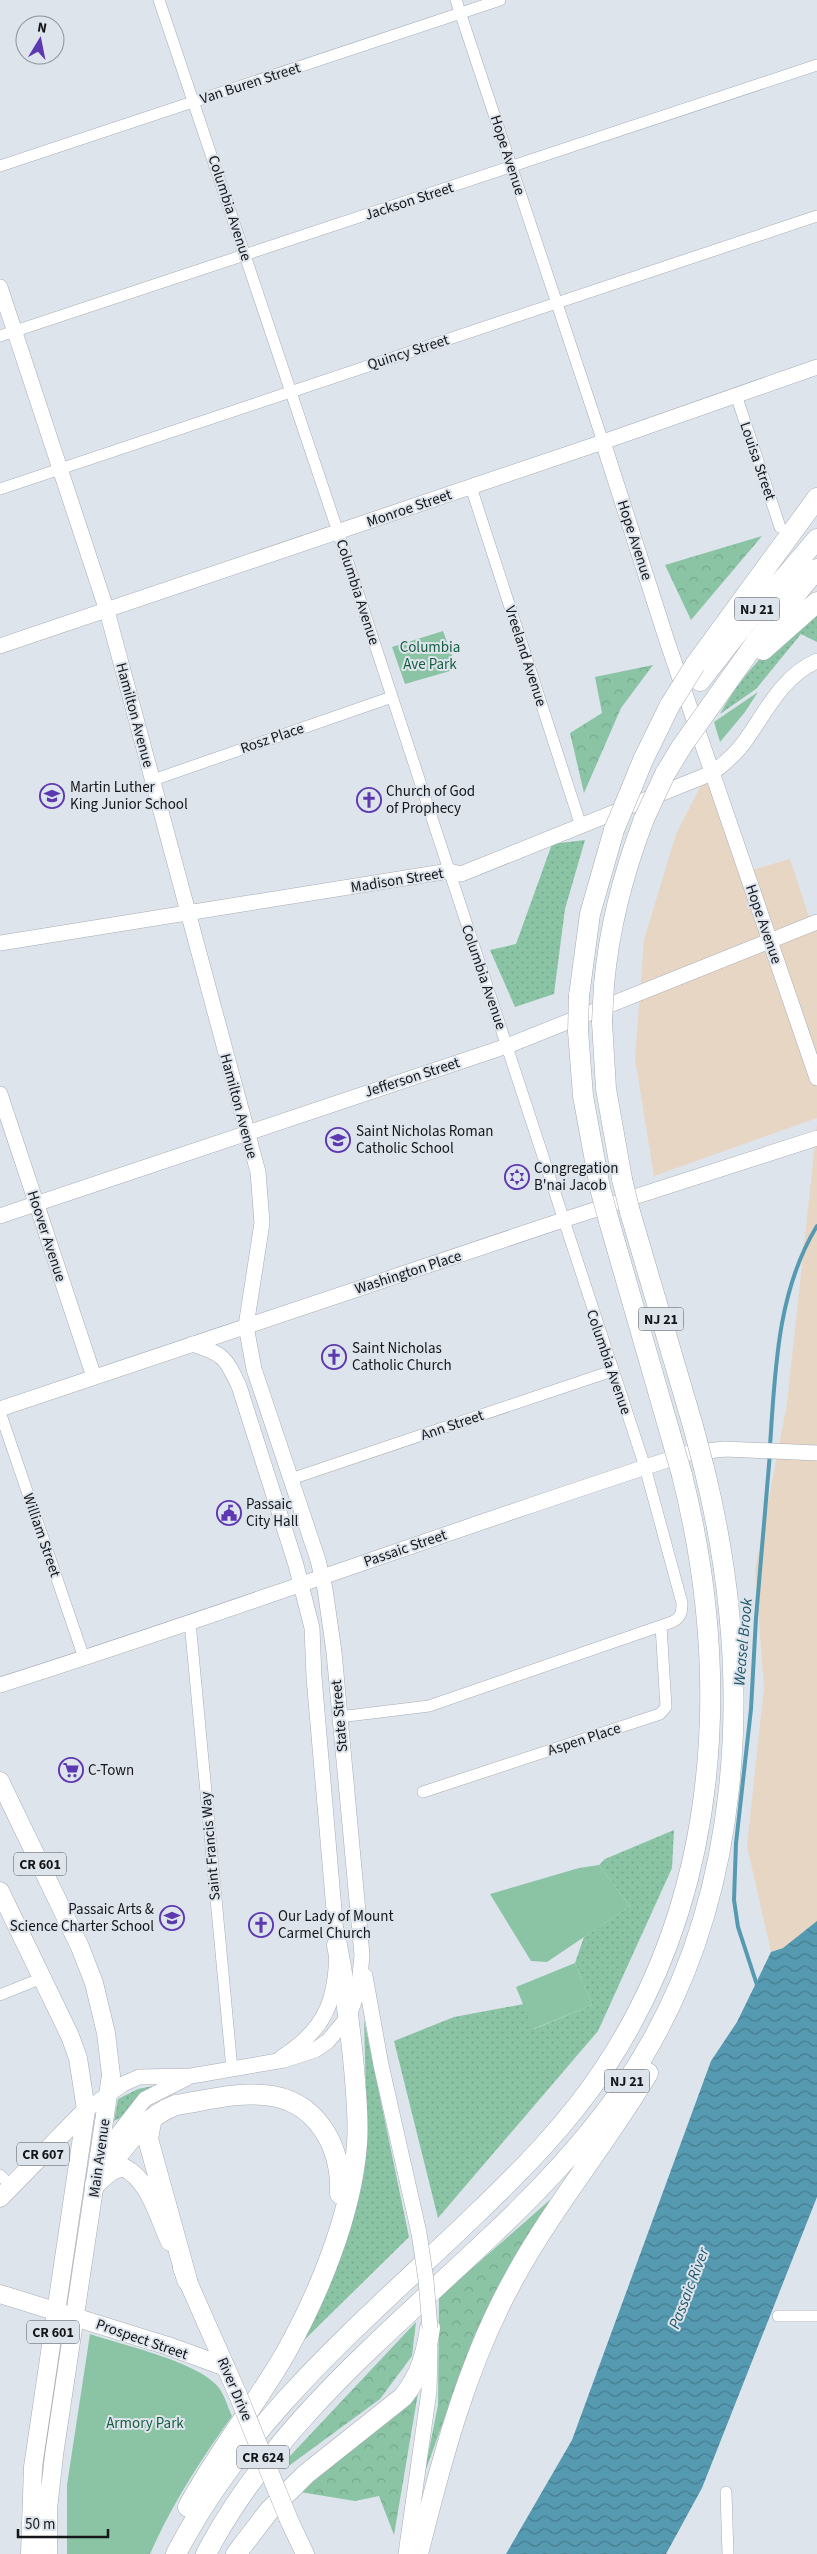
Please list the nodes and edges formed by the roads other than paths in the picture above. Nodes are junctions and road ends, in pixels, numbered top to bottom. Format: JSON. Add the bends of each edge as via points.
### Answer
{"nodes":[{"id":1,"x":159,"y":0,"type":"edge"},
{"id":2,"x":456,"y":0,"type":"edge"},
{"id":3,"x":500,"y":0,"type":"edge"},
{"id":4,"x":461,"y":13,"type":"junction"},
{"id":5,"x":817,"y":65,"type":"edge"},
{"id":6,"x":195,"y":101,"type":"junction"},
{"id":7,"x":0,"y":166,"type":"edge"},
{"id":8,"x":512,"y":168,"type":"junction"},
{"id":9,"x":817,"y":216,"type":"edge"},
{"id":10,"x":245,"y":254,"type":"junction"},
{"id":11,"x":0,"y":287,"type":"edge"},
{"id":12,"x":557,"y":302,"type":"junction"},
{"id":13,"x":15,"y":331,"type":"junction"},
{"id":14,"x":0,"y":336,"type":"edge"},
{"id":15,"x":817,"y":367,"type":"edge"},
{"id":16,"x":291,"y":391,"type":"junction"},
{"id":17,"x":736,"y":395,"type":"junction"},
{"id":18,"x":603,"y":442,"type":"junction"},
{"id":19,"x":60,"y":469,"type":"junction"},
{"id":20,"x":471,"y":487,"type":"junction"},
{"id":21,"x":0,"y":489,"type":"edge"},
{"id":22,"x":817,"y":498,"type":"edge"},
{"id":23,"x":780,"y":527,"type":"dead end"},
{"id":24,"x":338,"y":532,"type":"junction"},
{"id":25,"x":817,"y":539,"type":"edge"},
{"id":26,"x":817,"y":569,"type":"edge"},
{"id":27,"x":817,"y":602,"type":"edge"},
{"id":28,"x":107,"y":611,"type":"junction"},
{"id":29,"x":0,"y":646,"type":"edge"},
{"id":30,"x":817,"y":661,"type":"edge"},
{"id":31,"x":697,"y":673,"type":"junction"},
{"id":32,"x":392,"y":696,"type":"junction"},
{"id":33,"x":709,"y":708,"type":"junction"},
{"id":34,"x":712,"y":773,"type":"junction"},
{"id":35,"x":153,"y":780,"type":"junction"},
{"id":36,"x":581,"y":826,"type":"junction"},
{"id":37,"x":448,"y":871,"type":"junction"},
{"id":38,"x":188,"y":913,"type":"junction"},
{"id":39,"x":817,"y":922,"type":"edge"},
{"id":40,"x":770,"y":941,"type":"junction"},
{"id":41,"x":0,"y":943,"type":"edge"},
{"id":42,"x":507,"y":1046,"type":"junction"},
{"id":43,"x":817,"y":1078,"type":"edge"},
{"id":44,"x":0,"y":1094,"type":"edge"},
{"id":45,"x":245,"y":1132,"type":"junction"},
{"id":46,"x":817,"y":1138,"type":"edge"},
{"id":47,"x":36,"y":1203,"type":"junction"},
{"id":48,"x":0,"y":1216,"type":"edge"},
{"id":49,"x":563,"y":1220,"type":"junction"},
{"id":50,"x":246,"y":1326,"type":"junction"},
{"id":51,"x":192,"y":1344,"type":"junction"},
{"id":52,"x":612,"y":1370,"type":"junction"},
{"id":53,"x":94,"y":1377,"type":"junction"},
{"id":54,"x":0,"y":1411,"type":"edge"},
{"id":55,"x":817,"y":1453,"type":"edge"},
{"id":56,"x":645,"y":1467,"type":"junction"},
{"id":57,"x":292,"y":1479,"type":"junction"},
{"id":58,"x":322,"y":1577,"type":"junction"},
{"id":59,"x":302,"y":1584,"type":"junction"},
{"id":60,"x":190,"y":1622,"type":"junction"},
{"id":61,"x":660,"y":1626,"type":"junction"},
{"id":62,"x":84,"y":1658,"type":"junction"},
{"id":63,"x":0,"y":1684,"type":"edge"},
{"id":64,"x":339,"y":1718,"type":"junction"},
{"id":65,"x":0,"y":1781,"type":"edge"},
{"id":66,"x":423,"y":1792,"type":"dead end"},
{"id":67,"x":714,"y":1877,"type":"junction"},
{"id":68,"x":0,"y":1891,"type":"edge"},
{"id":69,"x":337,"y":1945,"type":"junction"},
{"id":70,"x":362,"y":1955,"type":"junction"},
{"id":71,"x":42,"y":1978,"type":"junction"},
{"id":72,"x":0,"y":1995,"type":"edge"},
{"id":73,"x":349,"y":2016,"type":"junction"},
{"id":74,"x":266,"y":2063,"type":"junction"},
{"id":75,"x":232,"y":2069,"type":"junction"},
{"id":76,"x":191,"y":2076,"type":"junction"},
{"id":77,"x":109,"y":2093,"type":"junction"},
{"id":78,"x":86,"y":2110,"type":"junction"},
{"id":79,"x":156,"y":2114,"type":"junction"},
{"id":80,"x":95,"y":2185,"type":"junction"},
{"id":81,"x":4,"y":2187,"type":"edge"},
{"id":82,"x":188,"y":2280,"type":"junction"},
{"id":83,"x":316,"y":2288,"type":"junction"},
{"id":84,"x":0,"y":2294,"type":"edge"},
{"id":85,"x":56,"y":2310,"type":"junction"},
{"id":86,"x":778,"y":2316,"type":"dead end"},
{"id":87,"x":817,"y":2316,"type":"edge"},
{"id":88,"x":77,"y":2317,"type":"junction"},
{"id":89,"x":430,"y":2328,"type":"junction"},
{"id":90,"x":226,"y":2367,"type":"junction"},
{"id":91,"x":726,"y":2492,"type":"dead end"},
{"id":92,"x":30,"y":2554,"type":"edge"},
{"id":93,"x":48,"y":2554,"type":"edge"},
{"id":94,"x":166,"y":2554,"type":"edge"},
{"id":95,"x":176,"y":2554,"type":"edge"},
{"id":96,"x":206,"y":2554,"type":"edge"},
{"id":97,"x":236,"y":2554,"type":"edge"},
{"id":98,"x":304,"y":2554,"type":"edge"},
{"id":99,"x":406,"y":2554,"type":"edge"},
{"id":100,"x":418,"y":2554,"type":"edge"},
{"id":101,"x":728,"y":2554,"type":"edge"}],
"edges":[{"from":1,"to":6,"type":"street","name":"Columbia Avenue"},
{"from":2,"to":4,"type":"street","name":"Hope Avenue"},
{"from":3,"to":4,"type":"street","name":"Van Buren Street"},
{"from":4,"to":6,"type":"street","name":"Van Buren Street"},
{"from":4,"to":8,"type":"street","name":"Hope Avenue"},
{"from":5,"to":8,"type":"street","name":"Jackson Street"},
{"from":6,"to":7,"type":"street","name":"Van Buren Street"},
{"from":6,"to":10,"type":"street","name":"Columbia Avenue"},
{"from":8,"to":10,"type":"street","name":"Jackson Street"},
{"from":8,"to":12,"type":"street","name":"Hope Avenue"},
{"from":9,"to":12,"type":"street","name":"Quincy Street"},
{"from":10,"to":13,"type":"street","name":"Jackson Street"},
{"from":10,"to":16,"type":"street","name":"Columbia Avenue"},
{"from":11,"to":13,"type":"main road","name":"Hamilton Avenue"},
{"from":12,"to":16,"type":"street","name":"Quincy Street"},
{"from":12,"to":18,"type":"street","name":"Hope Avenue"},
{"from":13,"to":14,"type":"street","name":"Jackson Street"},
{"from":13,"to":19,"type":"main road","name":"Hamilton Avenue"},
{"from":15,"to":17,"type":"main road","name":"Monroe Street"},
{"from":16,"to":19,"type":"street","name":"Quincy Street"},
{"from":16,"to":24,"type":"street","name":"Columbia Avenue"},
{"from":17,"to":18,"type":"main road","name":"Monroe Street"},
{"from":17,"to":23,"type":"street","name":"Louisa Street"},
{"from":18,"to":20,"type":"main road","name":"Monroe Street"},
{"from":18,"to":34,"type":"main road","name":"Hope Avenue"},
{"from":19,"to":21,"type":"street","name":"Quincy Street"},
{"from":19,"to":28,"type":"main road","name":"Hamilton Avenue"},
{"from":20,"to":24,"type":"main road","name":"Monroe Street"},
{"from":20,"to":36,"type":"street","name":"Vreeland Avenue"},
{"from":22,"to":31,"type":"highway"},
{"from":24,"to":28,"type":"main road","name":"Monroe Street"},
{"from":24,"to":32,"type":"street","name":"Columbia Avenue"},
{"from":25,"to":31,"type":"highway","number":"NJ 21"},
{"from":26,"to":33,"type":"highway","number":"NJ 21","via":[[756,642]]},
{"from":27,"to":33,"type":"highway","via":[[777,636]]},
{"from":28,"to":29,"type":"main road","name":"Monroe Street"},
{"from":28,"to":35,"type":"main road","name":"Hamilton Avenue"},
{"from":30,"to":34,"type":"main road","name":"Madison Street","via":[[788,680],[744,742]]},
{"from":31,"to":95,"type":"highway","number":"NJ 21","bridge":true,"via":[[672,711],[614,830],[590,914],[579,996],[578,1031],[582,1096],[600,1188],[682,1475],[700,1558],[708,1620],[710,1746],[691,1873],[673,1932],[648,1992],[606,2067],[562,2124],[504,2186],[355,2328],[263,2424],[205,2501]]},
{"from":32,"to":35,"type":"street","name":"Rosz Place"},
{"from":32,"to":37,"type":"street","name":"Columbia Avenue"},
{"from":33,"to":67,"type":"highway","number":"NJ 21","bridge":true,"via":[[682,746],[644,819],[619,893],[607,951],[602,1022],[606,1089],[622,1179],[704,1468],[728,1586],[735,1684],[730,1782]]},
{"from":34,"to":36,"type":"main road","name":"Madison Street"},
{"from":34,"to":40,"type":"main road","name":"Hope Avenue"},
{"from":35,"to":38,"type":"main road","name":"Hamilton Avenue"},
{"from":36,"to":37,"type":"main road","name":"Madison Street","via":[[461,874]]},
{"from":37,"to":38,"type":"main road","name":"Madison Street"},
{"from":37,"to":42,"type":"street","name":"Columbia Avenue"},
{"from":38,"to":41,"type":"main road","name":"Madison Street"},
{"from":38,"to":45,"type":"main road","name":"Hamilton Avenue"},
{"from":39,"to":40,"type":"main road","name":"Jefferson Street"},
{"from":40,"to":42,"type":"main road","name":"Jefferson Street"},
{"from":40,"to":43,"type":"main road","name":"Hope Avenue"},
{"from":42,"to":45,"type":"main road","name":"Jefferson Street"},
{"from":42,"to":49,"type":"street","name":"Columbia Avenue"},
{"from":44,"to":47,"type":"main road","name":"Hoover Avenue"},
{"from":45,"to":47,"type":"main road","name":"Jefferson Street"},
{"from":45,"to":50,"type":"main road","name":"Hamilton Avenue","via":[[258,1172],[262,1223]]},
{"from":46,"to":49,"type":"main road","name":"Washington Place"},
{"from":47,"to":48,"type":"main road","name":"Jefferson Street"},
{"from":47,"to":53,"type":"main road","name":"Hoover Avenue"},
{"from":49,"to":50,"type":"main road","name":"Washington Place"},
{"from":49,"to":52,"type":"street","name":"Columbia Avenue"},
{"from":50,"to":51,"type":"main road","name":"Washington Place"},
{"from":50,"to":57,"type":"main road","name":"State Street","via":[[254,1369]]},
{"from":51,"to":53,"type":"main road","name":"Washington Place"},
{"from":51,"to":59,"type":"main road","name":"State Street","via":[[216,1351],[229,1365],[239,1386]]},
{"from":52,"to":56,"type":"street","name":"Columbia Avenue"},
{"from":52,"to":57,"type":"street","name":"Ann Street"},
{"from":53,"to":54,"type":"main road","name":"Washington Place"},
{"from":54,"to":62,"type":"street","name":"William Street"},
{"from":55,"to":56,"type":"main road","name":"Passaic Street","via":[[708,1450]]},
{"from":56,"to":58,"type":"main road","name":"Passaic Street"},
{"from":56,"to":61,"type":"street","name":"Columbia Avenue","via":[[682,1603],[678,1619]]},
{"from":57,"to":58,"type":"main road","name":"State Street"},
{"from":58,"to":59,"type":"main road","name":"Passaic Street"},
{"from":58,"to":64,"type":"main road","name":"State Street","via":[[334,1652]]},
{"from":59,"to":60,"type":"main road","name":"Passaic Street"},
{"from":59,"to":69,"type":"main road","name":"State Street","via":[[312,1628]]},
{"from":60,"to":62,"type":"main road","name":"Passaic Street"},
{"from":60,"to":75,"type":"street","name":"Saint Francis Way"},
{"from":61,"to":64,"type":"street","name":"Columbia Avenue","via":[[429,1706]]},
{"from":61,"to":66,"type":"street","name":"Aspen Place","via":[[666,1707],[660,1714]]},
{"from":62,"to":63,"type":"main road","name":"Passaic Street"},
{"from":64,"to":70,"type":"main road","name":"State Street"},
{"from":65,"to":77,"type":"main road","name":"Main Avenue","number":"CR 601","via":[[80,1947],[94,1984],[112,2075]]},
{"from":67,"to":96,"type":"highway","number":"NJ 21","via":[[696,1940],[671,2002],[640,2061],[603,2115],[523,2204],[305,2416],[249,2483]]},
{"from":67,"to":100,"type":"highway","via":[[695,1969],[668,2038],[616,2126],[525,2258],[484,2339],[455,2422]]},
{"from":68,"to":71,"type":"main road","name":"Main Avenue","number":"CR 601"},
{"from":69,"to":73,"type":"highway"},
{"from":69,"to":74,"type":"main road","name":"State Street","via":[[334,1990],[324,2018],[294,2049]]},
{"from":70,"to":73,"type":"main road","name":"State Street","via":[[359,1987]]},
{"from":70,"to":89,"type":"main road","bridge":true,"via":[[381,2065],[419,2233]]},
{"from":71,"to":72,"type":"street"},
{"from":71,"to":78,"type":"main road","name":"Main Avenue","number":"CR 601","via":[[76,2052]]},
{"from":73,"to":74,"type":"main road","name":"State Street","via":[[328,2041],[315,2050]]},
{"from":73,"to":83,"type":"highway","via":[[357,2102],[357,2144],[344,2211]]},
{"from":74,"to":75,"type":"main road","name":"State Street"},
{"from":75,"to":76,"type":"main road","name":"State Street"},
{"from":76,"to":77,"type":"main road","name":"State Street","via":[[139,2078]]},
{"from":76,"to":80,"type":"main road","name":"State Street","via":[[146,2099],[117,2135]]},
{"from":77,"to":78,"type":"main road","name":"State Street"},
{"from":77,"to":80,"type":"main road","name":"Main Avenue","number":"CR 601"},
{"from":78,"to":81,"type":"main road","number":"CR 607"},
{"from":78,"to":85,"type":"main road","name":"Main Avenue","number":"CR 601"},
{"from":79,"to":80,"type":"highway"},
{"from":79,"to":82,"type":"highway","via":[[148,2139]]},
{"from":79,"to":83,"type":"highway","via":[[176,2105],[251,2094],[279,2098],[314,2118],[324,2129],[337,2154],[340,2181],[331,2237]]},
{"from":80,"to":82,"type":"main road","name":"River Drive","via":[[112,2171],[123,2168],[135,2173]]},
{"from":80,"to":88,"type":"main road","name":"Main Avenue","number":"CR 601"},
{"from":82,"to":90,"type":"main road","name":"River Drive","number":"CR 624"},
{"from":83,"to":94,"type":"highway","via":[[285,2353],[202,2480]]},
{"from":84,"to":85,"type":"main road","name":"Prospect Street"},
{"from":85,"to":88,"type":"main road","name":"Prospect Street"},
{"from":85,"to":92,"type":"main road","name":"Main Avenue","number":"CR 601","via":[[33,2468]]},
{"from":86,"to":87,"type":"street"},
{"from":88,"to":90,"type":"main road","name":"Prospect Street"},
{"from":88,"to":93,"type":"main road","name":"Main Avenue","number":"CR 601","via":[[53,2464]]},
{"from":89,"to":97,"type":"highway","via":[[421,2369],[403,2397],[300,2480],[269,2511]]},
{"from":89,"to":99,"type":"main road","via":[[429,2391]]},
{"from":90,"to":98,"type":"main road","name":"River Drive","number":"CR 624","bridge":true},
{"from":91,"to":101,"type":"street"}]}
